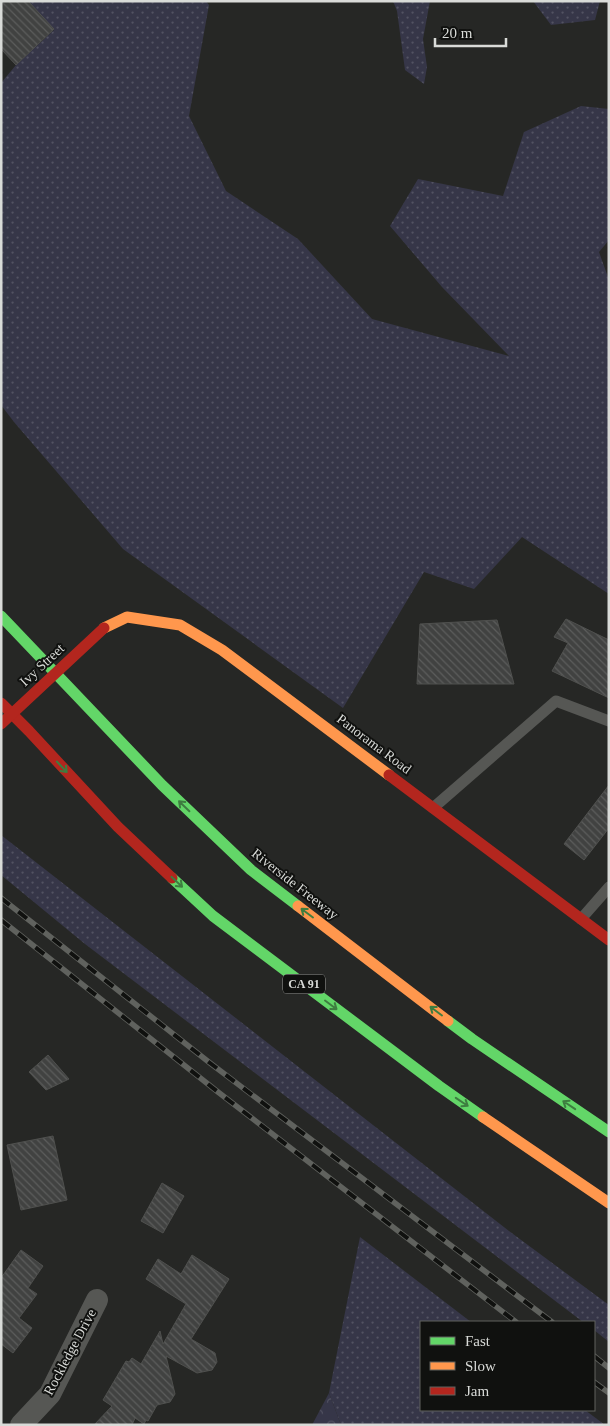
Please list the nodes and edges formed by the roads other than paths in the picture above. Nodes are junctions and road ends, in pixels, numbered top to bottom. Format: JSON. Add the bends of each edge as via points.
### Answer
{"nodes":[{"id":1,"x":1,"y":616,"type":"edge"},
{"id":2,"x":104,"y":628,"type":"joint"},
{"id":3,"x":1,"y":703,"type":"edge"},
{"id":4,"x":609,"y":721,"type":"edge"},
{"id":5,"x":1,"y":724,"type":"edge"},
{"id":6,"x":433,"y":808,"type":"junction"},
{"id":7,"x":609,"y":888,"type":"edge"},
{"id":8,"x":581,"y":919,"type":"junction"},
{"id":9,"x":609,"y":940,"type":"edge"},
{"id":10,"x":609,"y":1132,"type":"edge"},
{"id":11,"x":609,"y":1203,"type":"edge"},
{"id":12,"x":97,"y":1300,"type":"dead end"},
{"id":13,"x":21,"y":1425,"type":"edge"}],
"edges":[{"from":10,"to":1,"type":"main road","name":"Riverside Freeway","one_way":true,"via":[[472,1039],[251,870],[162,785]]},
{"from":2,"to":5,"type":"main road","name":"Ivy Street","bridge":true},
{"from":2,"to":6,"type":"main road","name":"Panorama Road","via":[[127,617],[180,625],[222,650]]},
{"from":3,"to":11,"type":"main road","number":"CA 91","one_way":true,"via":[[118,828],[213,916],[439,1086]]},
{"from":4,"to":6,"type":"lane","via":[[556,701]]},
{"from":6,"to":8,"type":"main road","name":"Panorama Road"},
{"from":7,"to":8,"type":"lane"},
{"from":8,"to":9,"type":"main road","name":"Panorama Road"},
{"from":12,"to":13,"type":"street","name":"Rockledge Drive","via":[[50,1394]]}]}
